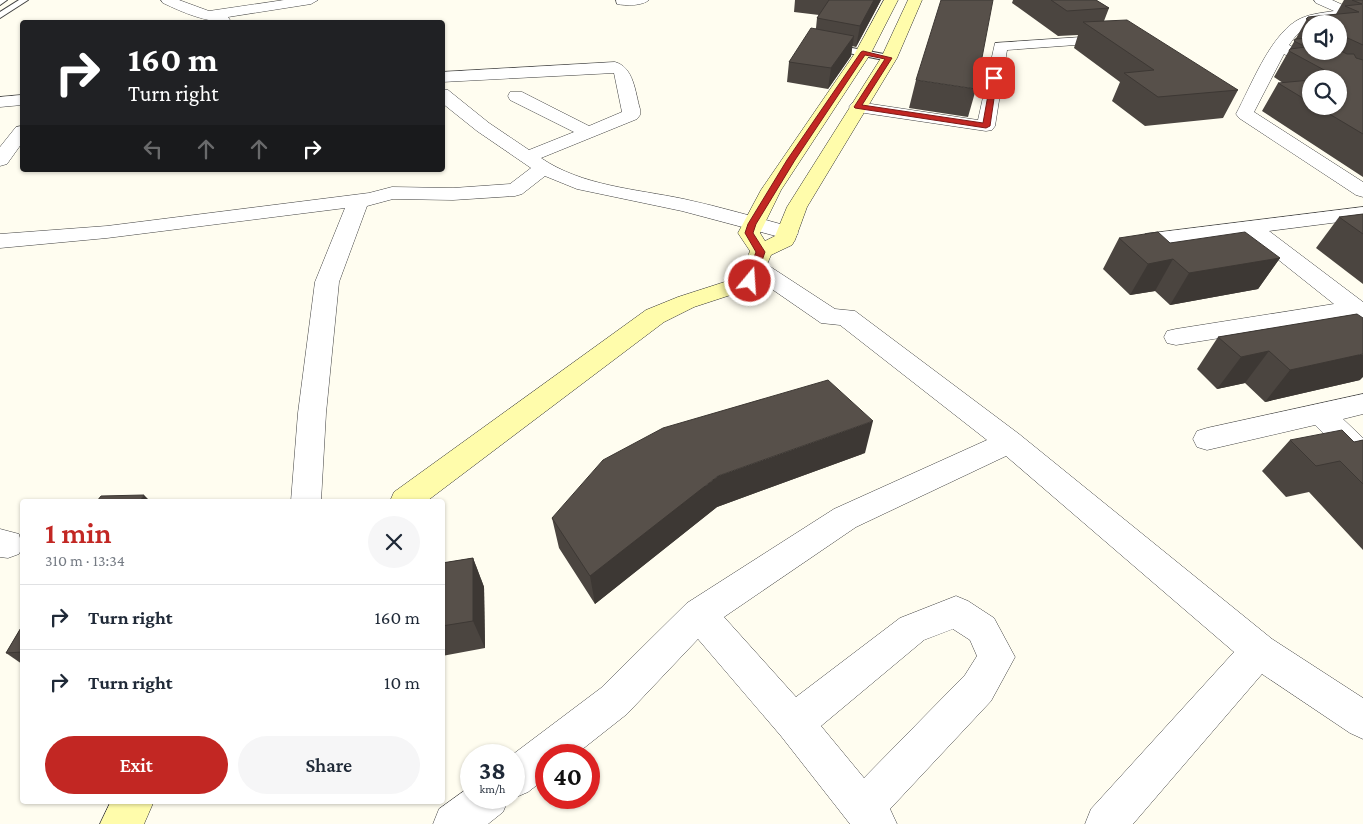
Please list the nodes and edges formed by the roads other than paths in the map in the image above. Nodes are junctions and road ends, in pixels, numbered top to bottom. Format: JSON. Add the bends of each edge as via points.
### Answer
{"nodes":[{"id":1,"x":3,"y":0,"type":"edge"},
{"id":2,"x":24,"y":0,"type":"edge"},
{"id":3,"x":168,"y":0,"type":"edge"},
{"id":4,"x":310,"y":0,"type":"edge"},
{"id":5,"x":642,"y":0,"type":"edge"},
{"id":6,"x":891,"y":0,"type":"edge"},
{"id":7,"x":915,"y":0,"type":"edge"},
{"id":8,"x":920,"y":0,"type":"edge"},
{"id":9,"x":1320,"y":0,"type":"edge"},
{"id":10,"x":622,"y":2,"type":"dead end"},
{"id":11,"x":0,"y":3,"type":"edge"},
{"id":12,"x":1349,"y":13,"type":"junction"},
{"id":13,"x":0,"y":16,"type":"edge"},
{"id":14,"x":207,"y":16,"type":"junction"},
{"id":15,"x":1363,"y":19,"type":"edge"},
{"id":16,"x":222,"y":20,"type":"edge"},
{"id":17,"x":1123,"y":32,"type":"edge"},
{"id":18,"x":819,"y":44,"type":"edge"},
{"id":19,"x":1280,"y":46,"type":"junction"},
{"id":20,"x":863,"y":53,"type":"junction"},
{"id":21,"x":889,"y":58,"type":"junction"},
{"id":22,"x":445,"y":77,"type":"edge"},
{"id":23,"x":1363,"y":89,"type":"edge"},
{"id":24,"x":445,"y":96,"type":"edge"},
{"id":25,"x":516,"y":96,"type":"dead end"},
{"id":26,"x":20,"y":100,"type":"edge"},
{"id":27,"x":0,"y":102,"type":"edge"},
{"id":28,"x":1229,"y":104,"type":"edge"},
{"id":29,"x":858,"y":107,"type":"junction"},
{"id":30,"x":1245,"y":114,"type":"junction"},
{"id":31,"x":588,"y":132,"type":"junction"},
{"id":32,"x":20,"y":134,"type":"edge"},
{"id":33,"x":0,"y":160,"type":"edge"},
{"id":34,"x":535,"y":162,"type":"junction"},
{"id":35,"x":1363,"y":191,"type":"edge"},
{"id":36,"x":358,"y":200,"type":"junction"},
{"id":37,"x":1363,"y":213,"type":"edge"},
{"id":38,"x":752,"y":224,"type":"junction"},
{"id":39,"x":1250,"y":227,"type":"junction"},
{"id":40,"x":787,"y":233,"type":"junction"},
{"id":41,"x":1153,"y":238,"type":"edge"},
{"id":42,"x":0,"y":241,"type":"edge"},
{"id":43,"x":758,"y":257,"type":"junction"},
{"id":44,"x":1360,"y":311,"type":"edge"},
{"id":45,"x":1176,"y":337,"type":"dead end"},
{"id":46,"x":1363,"y":404,"type":"edge"},
{"id":47,"x":1320,"y":414,"type":"junction"},
{"id":48,"x":1208,"y":439,"type":"dead end"},
{"id":49,"x":1009,"y":442,"type":"junction"},
{"id":50,"x":1363,"y":455,"type":"edge"},
{"id":51,"x":306,"y":499,"type":"edge"},
{"id":52,"x":409,"y":499,"type":"edge"},
{"id":53,"x":699,"y":614,"type":"junction"},
{"id":54,"x":1259,"y":651,"type":"junction"},
{"id":55,"x":1363,"y":720,"type":"edge"},
{"id":56,"x":794,"y":723,"type":"junction"},
{"id":57,"x":525,"y":770,"type":"edge"},
{"id":58,"x":132,"y":804,"type":"edge"},
{"id":59,"x":474,"y":809,"type":"edge"},
{"id":60,"x":869,"y":816,"type":"edge"},
{"id":61,"x":121,"y":824,"type":"edge"},
{"id":62,"x":454,"y":824,"type":"edge"},
{"id":63,"x":1106,"y":824,"type":"edge"}],
"edges":[{"from":1,"to":11,"type":"lane"},
{"from":2,"to":13,"type":"lane"},
{"from":3,"to":14,"type":"street"},
{"from":4,"to":14,"type":"street"},
{"from":5,"to":10,"type":"street"},
{"from":6,"to":7,"type":"street"},
{"from":6,"to":20,"type":"street"},
{"from":7,"to":8,"type":"street"},
{"from":7,"to":21,"type":"street"},
{"from":9,"to":12,"type":"street"},
{"from":12,"to":15,"type":"street"},
{"from":12,"to":19,"type":"street","via":[[1302,22]]},
{"from":14,"to":16,"type":"street"},
{"from":17,"to":29,"type":"street","via":[[1000,46],[986,126]]},
{"from":18,"to":20,"type":"lane"},
{"from":19,"to":23,"type":"street"},
{"from":19,"to":30,"type":"street"},
{"from":20,"to":21,"type":"lane"},
{"from":20,"to":38,"type":"street","via":[[786,167]]},
{"from":21,"to":29,"type":"street"},
{"from":22,"to":31,"type":"street","via":[[615,67],[621,71],[631,115]]},
{"from":24,"to":34,"type":"street"},
{"from":25,"to":31,"type":"street"},
{"from":26,"to":27,"type":"street"},
{"from":28,"to":30,"type":"street"},
{"from":29,"to":40,"type":"street","via":[[797,207]]},
{"from":30,"to":35,"type":"street"},
{"from":31,"to":34,"type":"street"},
{"from":32,"to":33,"type":"street"},
{"from":34,"to":36,"type":"street","via":[[515,190],[453,194],[392,192]]},
{"from":34,"to":38,"type":"street","via":[[584,185],[685,205]]},
{"from":36,"to":42,"type":"street","via":[[107,232]]},
{"from":36,"to":51,"type":"street","via":[[327,282]]},
{"from":37,"to":39,"type":"street"},
{"from":38,"to":40,"type":"street"},
{"from":38,"to":43,"type":"street","via":[[749,233]]},
{"from":39,"to":41,"type":"street"},
{"from":39,"to":44,"type":"street"},
{"from":40,"to":43,"type":"street","via":[[784,240]]},
{"from":43,"to":49,"type":"street","via":[[830,317],[846,317]]},
{"from":43,"to":52,"type":"street","via":[[750,281],[655,316]]},
{"from":44,"to":45,"type":"street"},
{"from":46,"to":47,"type":"street"},
{"from":47,"to":48,"type":"street"},
{"from":47,"to":50,"type":"street"},
{"from":49,"to":53,"type":"street","via":[[844,518]]},
{"from":49,"to":54,"type":"street"},
{"from":53,"to":56,"type":"street"},
{"from":53,"to":57,"type":"street","via":[[614,701]]},
{"from":54,"to":55,"type":"street"},
{"from":54,"to":63,"type":"street"},
{"from":56,"to":60,"type":"street"},
{"from":56,"to":60,"type":"street","via":[[912,629],[956,612],[982,629],[997,657],[978,688]]},
{"from":58,"to":61,"type":"street"},
{"from":59,"to":62,"type":"street"}]}
